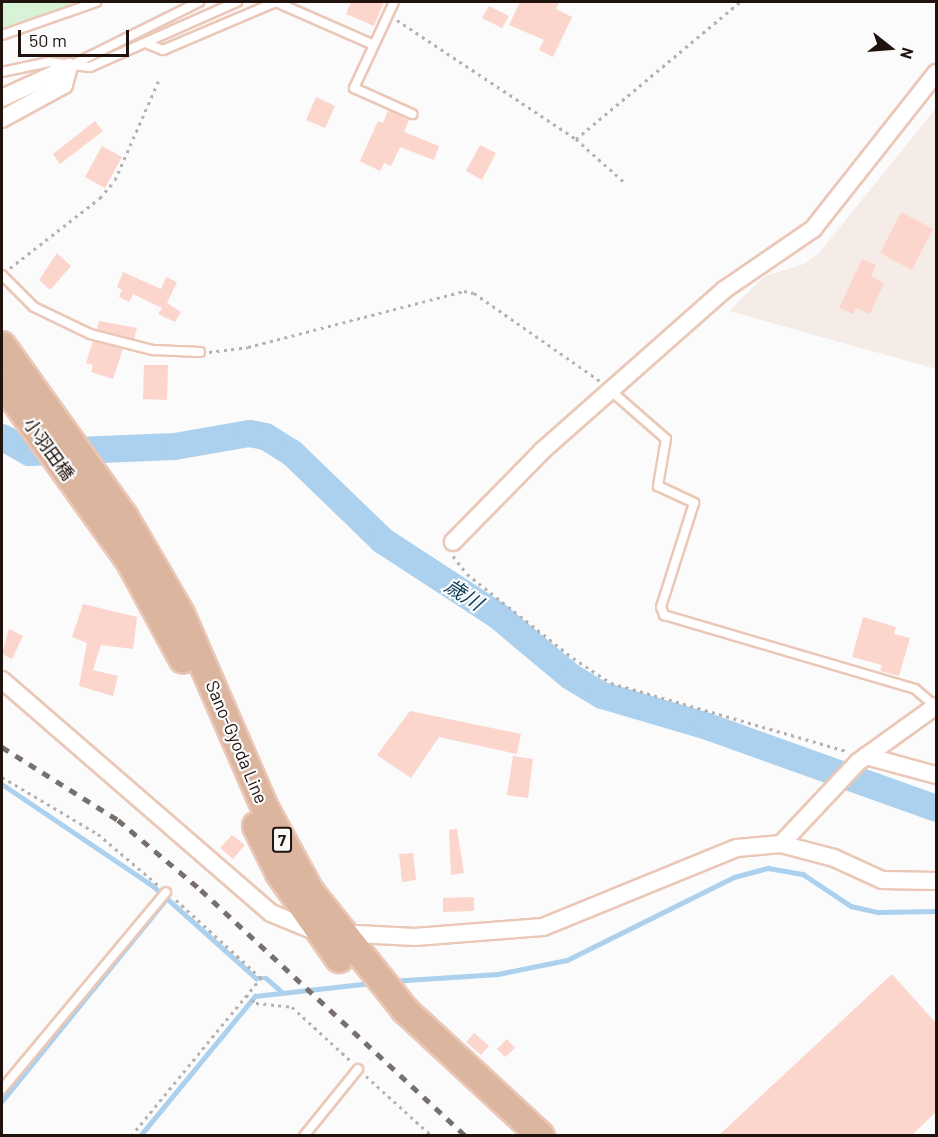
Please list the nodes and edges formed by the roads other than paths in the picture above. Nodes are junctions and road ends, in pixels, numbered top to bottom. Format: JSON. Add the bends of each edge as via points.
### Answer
{"nodes":[{"id":1,"x":96,"y":2,"type":"edge"},
{"id":2,"x":199,"y":2,"type":"edge"},
{"id":3,"x":237,"y":2,"type":"edge"},
{"id":4,"x":394,"y":2,"type":"edge"},
{"id":5,"x":2,"y":35,"type":"edge"},
{"id":6,"x":148,"y":44,"type":"junction"},
{"id":7,"x":374,"y":45,"type":"junction"},
{"id":8,"x":69,"y":67,"type":"junction"},
{"id":9,"x":2,"y":72,"type":"edge"},
{"id":10,"x":936,"y":73,"type":"edge"},
{"id":11,"x":2,"y":98,"type":"edge"},
{"id":12,"x":412,"y":114,"type":"dead end"},
{"id":13,"x":2,"y":119,"type":"edge"},
{"id":14,"x":2,"y":275,"type":"edge"},
{"id":15,"x":2,"y":345,"type":"edge"},
{"id":16,"x":200,"y":352,"type":"road end"},
{"id":17,"x":2,"y":383,"type":"edge"},
{"id":18,"x":609,"y":390,"type":"junction"},
{"id":19,"x":104,"y":488,"type":"joint"},
{"id":20,"x":79,"y":490,"type":"joint"},
{"id":21,"x":453,"y":542,"type":"road end"},
{"id":22,"x":3,"y":683,"type":"edge"},
{"id":23,"x":935,"y":705,"type":"edge"},
{"id":24,"x":862,"y":759,"type":"junction"},
{"id":25,"x":936,"y":775,"type":"edge"},
{"id":26,"x":781,"y":844,"type":"junction"},
{"id":27,"x":936,"y":881,"type":"edge"},
{"id":28,"x":166,"y":892,"type":"road end"},
{"id":29,"x":329,"y":934,"type":"junction"},
{"id":30,"x":358,"y":1069,"type":"road end"},
{"id":31,"x":2,"y":1089,"type":"edge"},
{"id":32,"x":304,"y":1136,"type":"edge"},
{"id":33,"x":515,"y":1136,"type":"edge"},
{"id":34,"x":541,"y":1136,"type":"edge"}],
"edges":[{"from":1,"to":5,"type":"lane"},
{"from":2,"to":8,"type":"lane"},
{"from":3,"to":6,"type":"lane"},
{"from":4,"to":7,"type":"lane"},
{"from":6,"to":7,"type":"lane","via":[[163,50],[276,2]]},
{"from":6,"to":8,"type":"lane","via":[[90,67]]},
{"from":7,"to":12,"type":"lane","via":[[354,87]]},
{"from":8,"to":9,"type":"lane","via":[[49,62]]},
{"from":8,"to":11,"type":"street"},
{"from":8,"to":13,"type":"street","via":[[64,85]]},
{"from":10,"to":18,"type":"street","via":[[813,229],[724,290]]},
{"from":14,"to":16,"type":"lane","via":[[34,307],[90,334],[153,350]]},
{"from":15,"to":19,"type":"main road","name":"小羽田橋","number":"7"},
{"from":17,"to":20,"type":"main road","name":"小羽田橋","number":"7"},
{"from":18,"to":21,"type":"street","via":[[542,451]]},
{"from":18,"to":23,"type":"lane","via":[[666,439],[658,486],[694,503],[661,607],[664,615],[915,690]]},
{"from":19,"to":29,"type":"main road","name":"Sano-Gyoda Line","number":"7","via":[[181,614],[266,810]]},
{"from":20,"to":29,"type":"main road","name":"Sano-Gyoda Line","number":"7","via":[[130,562],[172,635],[249,812]]},
{"from":22,"to":29,"type":"street","via":[[271,913]]},
{"from":23,"to":24,"type":"street"},
{"from":24,"to":25,"type":"street"},
{"from":24,"to":26,"type":"street"},
{"from":26,"to":27,"type":"street","via":[[834,858],[882,880]]},
{"from":26,"to":29,"type":"street","via":[[737,848],[543,927],[416,937]]},
{"from":28,"to":31,"type":"lane"},
{"from":29,"to":33,"type":"main road","name":"Sano-Gyoda Line","number":"7","via":[[393,1021]]},
{"from":29,"to":34,"type":"main road","name":"Sano-Gyoda Line","number":"7"},
{"from":30,"to":32,"type":"lane"}]}
